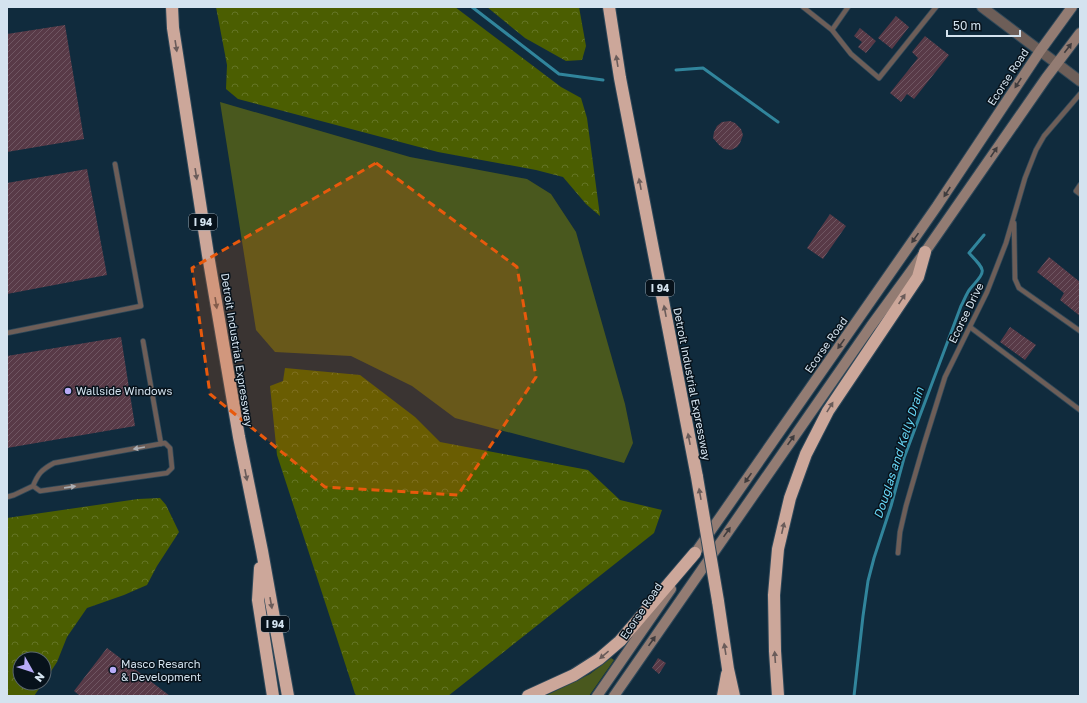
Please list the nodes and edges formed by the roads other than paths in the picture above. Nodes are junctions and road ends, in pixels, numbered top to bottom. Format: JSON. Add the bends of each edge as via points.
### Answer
{"nodes":[{"id":1,"x":172,"y":7,"type":"edge"},
{"id":2,"x":609,"y":7,"type":"edge"},
{"id":3,"x":803,"y":7,"type":"edge"},
{"id":4,"x":848,"y":7,"type":"edge"},
{"id":5,"x":936,"y":7,"type":"edge"},
{"id":6,"x":982,"y":7,"type":"edge"},
{"id":7,"x":1072,"y":7,"type":"edge"},
{"id":8,"x":832,"y":30,"type":"junction"},
{"id":9,"x":1080,"y":33,"type":"edge"},
{"id":10,"x":1040,"y":51,"type":"junction"},
{"id":11,"x":1057,"y":64,"type":"junction"},
{"id":12,"x":1080,"y":81,"type":"edge"},
{"id":13,"x":1080,"y":94,"type":"edge"},
{"id":14,"x":115,"y":164,"type":"dead end"},
{"id":15,"x":1080,"y":185,"type":"edge"},
{"id":16,"x":1080,"y":194,"type":"edge"},
{"id":17,"x":1014,"y":216,"type":"junction"},
{"id":18,"x":925,"y":252,"type":"junction"},
{"id":19,"x":970,"y":327,"type":"junction"},
{"id":20,"x":1080,"y":331,"type":"edge"},
{"id":21,"x":7,"y":333,"type":"edge"},
{"id":22,"x":143,"y":341,"type":"dead end"},
{"id":23,"x":1080,"y":410,"type":"edge"},
{"id":24,"x":161,"y":444,"type":"junction"},
{"id":25,"x":33,"y":486,"type":"junction"},
{"id":26,"x":7,"y":497,"type":"edge"},
{"id":27,"x":262,"y":551,"type":"junction"},
{"id":28,"x":695,"y":553,"type":"junction"},
{"id":29,"x":898,"y":553,"type":"dead end"},
{"id":30,"x":728,"y":669,"type":"junction"},
{"id":31,"x":273,"y":696,"type":"edge"},
{"id":32,"x":288,"y":696,"type":"edge"},
{"id":33,"x":528,"y":696,"type":"edge"},
{"id":34,"x":597,"y":696,"type":"edge"},
{"id":35,"x":614,"y":696,"type":"edge"},
{"id":36,"x":723,"y":696,"type":"edge"},
{"id":37,"x":734,"y":696,"type":"edge"},
{"id":38,"x":778,"y":696,"type":"edge"}],
"edges":[{"from":1,"to":27,"type":"highway","name":"Detroit Industrial Expressway","number":"I 94","one_way":true,"via":[[173,28],[211,270],[239,437]]},
{"from":30,"to":2,"type":"highway","name":"Detroit Industrial Expressway","number":"I 94","one_way":true,"bridge":true,"via":[[697,477]]},
{"from":3,"to":8,"type":"lane"},
{"from":4,"to":8,"type":"lane"},
{"from":5,"to":8,"type":"lane","via":[[879,78],[851,54]]},
{"from":6,"to":10,"type":"street"},
{"from":7,"to":10,"type":"main road","name":"Ecorse Road"},
{"from":11,"to":9,"type":"main road","one_way":true},
{"from":10,"to":11,"type":"street"},
{"from":10,"to":28,"type":"main road","name":"Ecorse Road","one_way":true,"via":[[937,206]]},
{"from":11,"to":12,"type":"street"},
{"from":18,"to":11,"type":"main road","one_way":true},
{"from":13,"to":17,"type":"lane","name":"Ecorse Drive","via":[[1044,136],[1036,150]]},
{"from":14,"to":21,"type":"lane","via":[[141,306]]},
{"from":15,"to":16,"type":"lane","via":[[1076,191]]},
{"from":17,"to":19,"type":"lane","name":"Ecorse Drive","via":[[987,292]]},
{"from":17,"to":20,"type":"lane","via":[[1015,279],[1019,288]]},
{"from":35,"to":18,"type":"main road","one_way":true},
{"from":38,"to":18,"type":"highway","one_way":true,"via":[[774,595],[778,549],[790,498],[806,454],[828,411],[918,277]]},
{"from":19,"to":23,"type":"lane"},
{"from":19,"to":29,"type":"lane","name":"Ecorse Drive","via":[[945,377],[901,526]]},
{"from":22,"to":24,"type":"lane"},
{"from":24,"to":25,"type":"lane","one_way":true,"via":[[54,464],[38,474]]},
{"from":25,"to":24,"type":"lane","one_way":true,"via":[[40,491],[167,473],[172,468],[170,448]]},
{"from":25,"to":26,"type":"lane"},
{"from":27,"to":31,"type":"highway","via":[[258,600]]},
{"from":27,"to":32,"type":"highway","name":"Detroit Industrial Expressway","number":"I 94","one_way":true},
{"from":28,"to":33,"type":"highway","one_way":true,"via":[[620,641],[599,659],[574,675]]},
{"from":28,"to":34,"type":"main road","name":"Ecorse Road"},
{"from":30,"to":36,"type":"highway"},
{"from":30,"to":37,"type":"highway","name":"Detroit Industrial Expressway","number":"I 94"}]}
